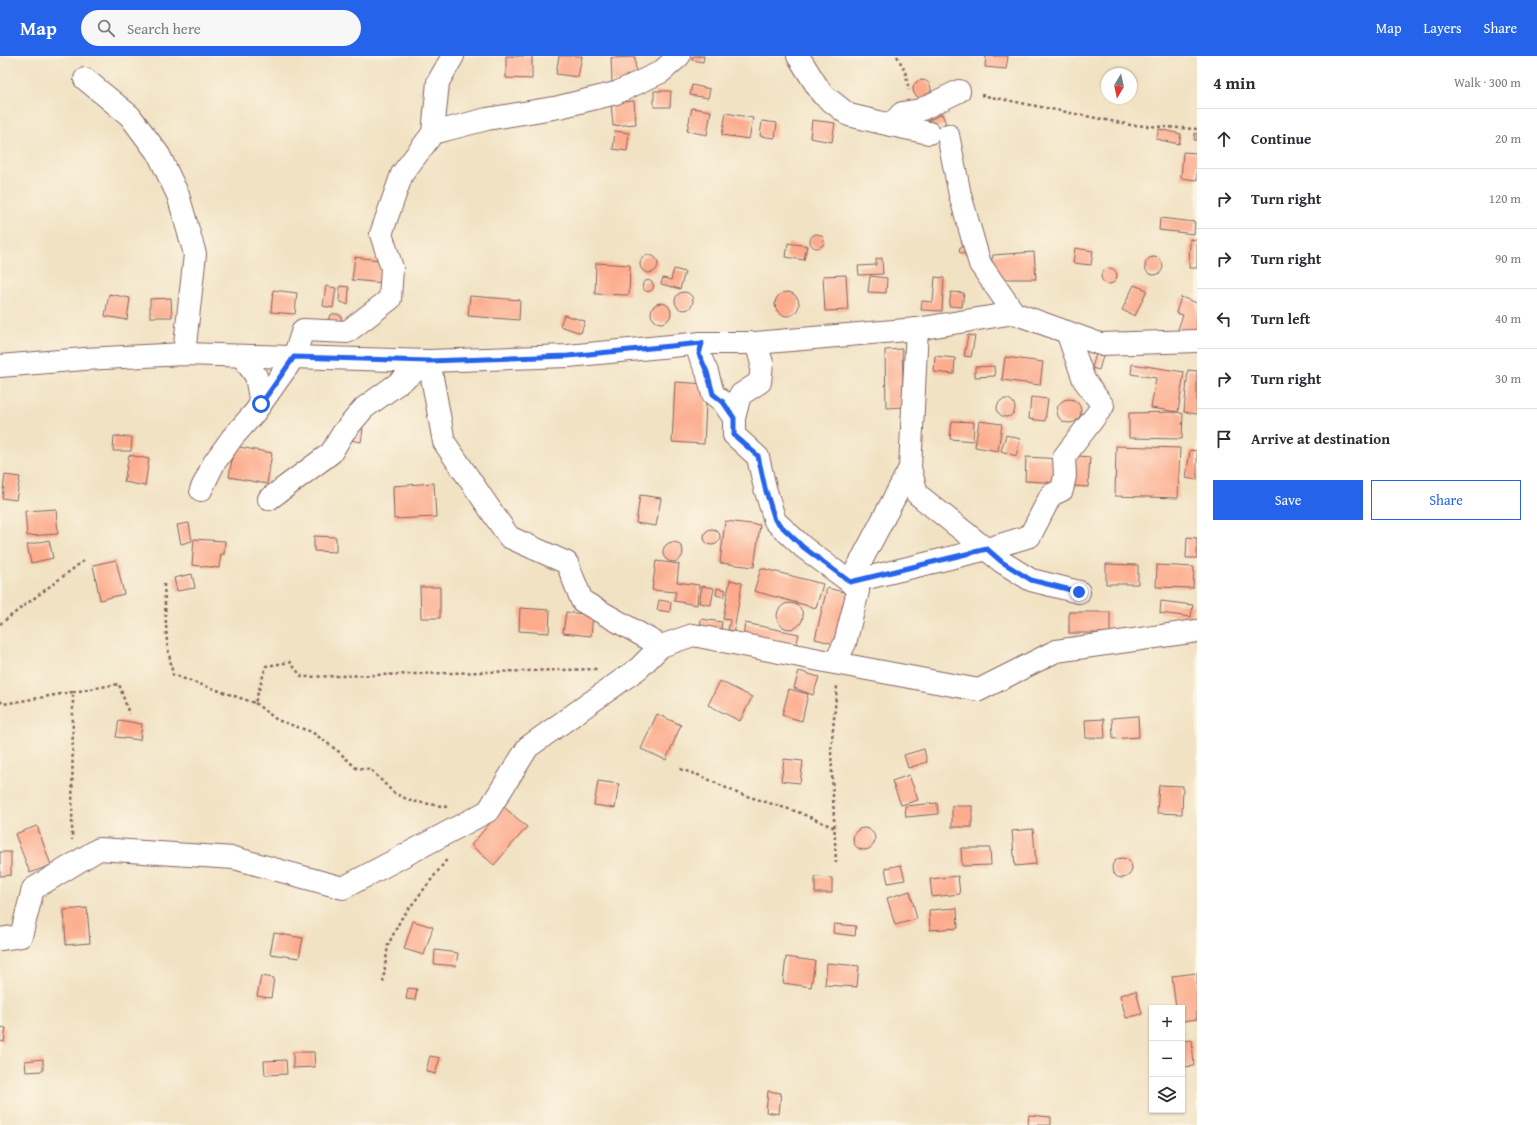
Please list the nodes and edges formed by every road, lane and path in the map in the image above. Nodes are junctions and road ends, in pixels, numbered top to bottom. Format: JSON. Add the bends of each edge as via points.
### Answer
{"nodes":[{"id":1,"x":453,"y":56,"type":"edge"},
{"id":2,"x":679,"y":56,"type":"edge"},
{"id":3,"x":798,"y":56,"type":"edge"},
{"id":4,"x":897,"y":56,"type":"edge"},
{"id":5,"x":85,"y":79,"type":"dead end"},
{"id":6,"x":958,"y":91,"type":"joint"},
{"id":7,"x":920,"y":110,"type":"junction"},
{"id":8,"x":890,"y":125,"type":"junction"},
{"id":9,"x":1197,"y":129,"type":"edge"},
{"id":10,"x":433,"y":133,"type":"junction"},
{"id":11,"x":1014,"y":313,"type":"junction"},
{"id":12,"x":917,"y":329,"type":"junction"},
{"id":13,"x":1067,"y":332,"type":"junction"},
{"id":14,"x":1197,"y":341,"type":"edge"},
{"id":15,"x":702,"y":343,"type":"junction"},
{"id":16,"x":756,"y":343,"type":"junction"},
{"id":17,"x":184,"y":354,"type":"junction"},
{"id":18,"x":242,"y":356,"type":"junction"},
{"id":19,"x":294,"y":357,"type":"junction"},
{"id":20,"x":429,"y":361,"type":"junction"},
{"id":21,"x":0,"y":366,"type":"edge"},
{"id":22,"x":261,"y":404,"type":"junction"},
{"id":23,"x":734,"y":418,"type":"junction"},
{"id":24,"x":910,"y":468,"type":"junction"},
{"id":25,"x":201,"y":490,"type":"dead end"},
{"id":26,"x":269,"y":499,"type":"dead end"},
{"id":27,"x":987,"y":549,"type":"junction"},
{"id":28,"x":86,"y":559,"type":"dead end"},
{"id":29,"x":850,"y":582,"type":"junction"},
{"id":30,"x":164,"y":584,"type":"dead end"},
{"id":31,"x":1079,"y":592,"type":"dead end"},
{"id":32,"x":0,"y":624,"type":"edge"},
{"id":33,"x":1197,"y":631,"type":"edge"},
{"id":34,"x":662,"y":646,"type":"junction"},
{"id":35,"x":837,"y":664,"type":"junction"},
{"id":36,"x":600,"y":669,"type":"dead end"},
{"id":37,"x":73,"y":692,"type":"junction"},
{"id":38,"x":0,"y":701,"type":"edge"},
{"id":39,"x":255,"y":703,"type":"junction"},
{"id":40,"x":129,"y":714,"type":"dead end"},
{"id":41,"x":680,"y":769,"type":"dead end"},
{"id":42,"x":483,"y":813,"type":"junction"},
{"id":43,"x":458,"y":827,"type":"junction"},
{"id":44,"x":835,"y":828,"type":"junction"},
{"id":45,"x":836,"y":863,"type":"dead end"},
{"id":46,"x":71,"y":866,"type":"junction"},
{"id":47,"x":0,"y":940,"type":"edge"},
{"id":48,"x":383,"y":982,"type":"dead end"}],
"edges":[{"from":1,"to":10,"type":"street","via":[[438,82]]},
{"from":2,"to":10,"type":"street","via":[[661,72],[616,93],[559,107],[487,119]]},
{"from":3,"to":8,"type":"street","via":[[822,94],[849,115]]},
{"from":4,"to":7,"type":"path","via":[[905,71],[912,101]]},
{"from":5,"to":17,"type":"street","via":[[130,116],[159,155],[178,194],[195,254]]},
{"from":6,"to":7,"type":"street"},
{"from":6,"to":9,"type":"path","via":[[1131,125]]},
{"from":7,"to":8,"type":"street","via":[[902,113]]},
{"from":8,"to":11,"type":"street","via":[[939,134],[980,264]]},
{"from":10,"to":19,"type":"street","via":[[402,174],[381,234],[392,268],[390,299],[347,332],[303,330]]},
{"from":11,"to":12,"type":"street"},
{"from":11,"to":13,"type":"street"},
{"from":12,"to":16,"type":"street"},
{"from":12,"to":24,"type":"street"},
{"from":13,"to":14,"type":"street","via":[[1100,344]]},
{"from":13,"to":27,"type":"street","via":[[1084,380],[1103,406],[1064,457],[1065,476],[1062,490],[1051,495],[1030,536]]},
{"from":15,"to":16,"type":"street"},
{"from":15,"to":20,"type":"street","via":[[568,356]]},
{"from":15,"to":23,"type":"street","via":[[699,354],[713,394],[723,402]]},
{"from":16,"to":23,"type":"street","via":[[762,363],[760,382],[740,395]]},
{"from":17,"to":18,"type":"street"},
{"from":17,"to":21,"type":"street"},
{"from":18,"to":19,"type":"street"},
{"from":18,"to":22,"type":"street","via":[[256,376]]},
{"from":19,"to":20,"type":"street"},
{"from":19,"to":22,"type":"street"},
{"from":20,"to":26,"type":"street","via":[[364,408],[343,433],[331,453]]},
{"from":20,"to":34,"type":"street","via":[[444,442],[509,537],[567,563],[582,601]]},
{"from":22,"to":25,"type":"street","via":[[214,463]]},
{"from":23,"to":29,"type":"street","via":[[734,435],[758,456],[775,520],[803,547]]},
{"from":24,"to":27,"type":"street","via":[[918,494]]},
{"from":24,"to":29,"type":"street"},
{"from":27,"to":29,"type":"street"},
{"from":27,"to":31,"type":"street","via":[[1031,580]]},
{"from":28,"to":32,"type":"path"},
{"from":29,"to":35,"type":"street","via":[[858,591]]},
{"from":30,"to":39,"type":"path","via":[[167,644],[173,675]]},
{"from":33,"to":35,"type":"street","via":[[1056,651],[979,690]]},
{"from":34,"to":35,"type":"street","via":[[693,635]]},
{"from":34,"to":42,"type":"street","via":[[640,668],[528,747],[488,811]]},
{"from":35,"to":44,"type":"path","via":[[831,751]]},
{"from":36,"to":39,"type":"path","via":[[302,677],[290,662],[266,666]]},
{"from":37,"to":38,"type":"path","via":[[3,704]]},
{"from":37,"to":40,"type":"path","via":[[119,684]]},
{"from":37,"to":46,"type":"path"},
{"from":39,"to":42,"type":"path","via":[[277,720],[312,732],[338,750],[356,768],[370,769],[394,793],[411,801]]},
{"from":41,"to":44,"type":"path","via":[[737,793],[798,812]]},
{"from":42,"to":43,"type":"street"},
{"from":43,"to":46,"type":"street","via":[[343,888],[234,858],[99,849]]},
{"from":43,"to":48,"type":"path","via":[[448,859],[401,919],[388,945]]},
{"from":44,"to":45,"type":"path"},
{"from":46,"to":47,"type":"street","via":[[34,889],[21,936]]}]}
